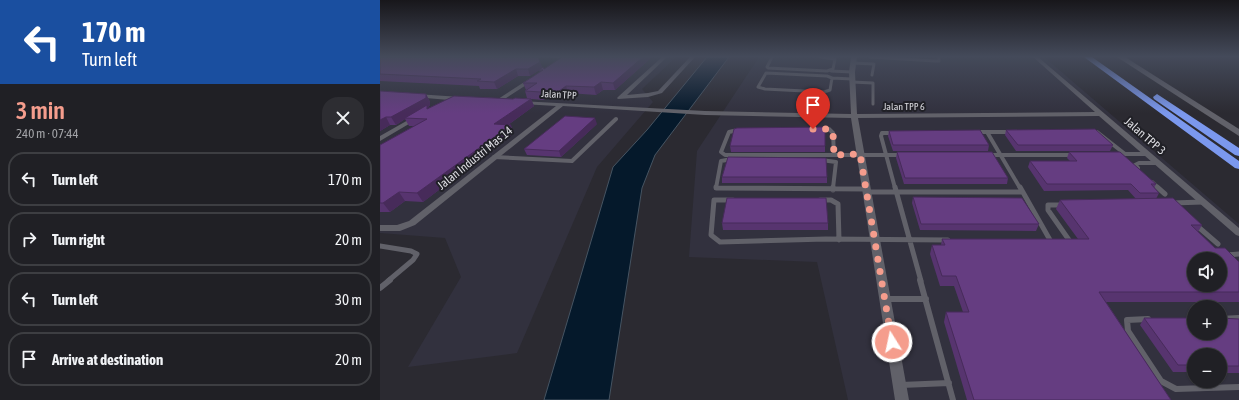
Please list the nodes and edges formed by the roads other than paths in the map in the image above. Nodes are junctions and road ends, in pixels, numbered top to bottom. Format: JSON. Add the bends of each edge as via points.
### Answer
{"nodes":[{"id":1,"x":538,"y":76,"type":"edge"},
{"id":2,"x":644,"y":76,"type":"edge"},
{"id":3,"x":675,"y":76,"type":"edge"},
{"id":4,"x":764,"y":76,"type":"edge"},
{"id":5,"x":820,"y":76,"type":"edge"},
{"id":6,"x":839,"y":76,"type":"edge"},
{"id":7,"x":853,"y":76,"type":"edge"},
{"id":8,"x":861,"y":76,"type":"edge"},
{"id":9,"x":1057,"y":76,"type":"edge"},
{"id":10,"x":1113,"y":76,"type":"edge"},
{"id":11,"x":1126,"y":76,"type":"edge"},
{"id":12,"x":1149,"y":76,"type":"edge"},
{"id":13,"x":832,"y":78,"type":"junction"},
{"id":14,"x":411,"y":96,"type":"edge"},
{"id":15,"x":621,"y":97,"type":"junction"},
{"id":16,"x":449,"y":98,"type":"junction"},
{"id":17,"x":470,"y":100,"type":"edge"},
{"id":18,"x":561,"y":104,"type":"junction"},
{"id":19,"x":873,"y":104,"type":"dead end"},
{"id":20,"x":435,"y":106,"type":"edge"},
{"id":21,"x":610,"y":107,"type":"junction"},
{"id":22,"x":705,"y":113,"type":"joint"},
{"id":23,"x":422,"y":114,"type":"edge"},
{"id":24,"x":1102,"y":114,"type":"junction"},
{"id":25,"x":854,"y":116,"type":"junction"},
{"id":26,"x":616,"y":119,"type":"dead end"},
{"id":27,"x":813,"y":129,"type":"edge"},
{"id":28,"x":744,"y":130,"type":"edge"},
{"id":29,"x":1094,"y":131,"type":"edge"},
{"id":30,"x":972,"y":132,"type":"edge"},
{"id":31,"x":986,"y":132,"type":"junction"},
{"id":32,"x":1017,"y":132,"type":"edge"},
{"id":33,"x":897,"y":133,"type":"edge"},
{"id":34,"x":1239,"y":133,"type":"edge"},
{"id":35,"x":380,"y":138,"type":"edge"},
{"id":36,"x":1239,"y":153,"type":"edge"},
{"id":37,"x":860,"y":154,"type":"junction"},
{"id":38,"x":887,"y":154,"type":"junction"},
{"id":39,"x":1078,"y":154,"type":"edge"},
{"id":40,"x":1109,"y":154,"type":"edge"},
{"id":41,"x":1125,"y":154,"type":"junction"},
{"id":42,"x":1147,"y":154,"type":"junction"},
{"id":43,"x":834,"y":155,"type":"junction"},
{"id":44,"x":910,"y":155,"type":"edge"},
{"id":45,"x":986,"y":155,"type":"edge"},
{"id":46,"x":1002,"y":155,"type":"junction"},
{"id":47,"x":494,"y":157,"type":"junction"},
{"id":48,"x":1158,"y":163,"type":"junction"},
{"id":49,"x":1239,"y":166,"type":"edge"},
{"id":50,"x":1140,"y":170,"type":"edge"},
{"id":51,"x":1150,"y":180,"type":"edge"},
{"id":52,"x":833,"y":190,"type":"junction"},
{"id":53,"x":866,"y":191,"type":"junction"},
{"id":54,"x":897,"y":192,"type":"junction"},
{"id":55,"x":1022,"y":192,"type":"junction"},
{"id":56,"x":1165,"y":194,"type":"dead end"},
{"id":57,"x":737,"y":200,"type":"edge"},
{"id":58,"x":816,"y":200,"type":"edge"},
{"id":59,"x":1204,"y":202,"type":"junction"},
{"id":60,"x":1164,"y":203,"type":"edge"},
{"id":61,"x":1171,"y":203,"type":"junction"},
{"id":62,"x":1071,"y":205,"type":"edge"},
{"id":63,"x":1177,"y":208,"type":"edge"},
{"id":64,"x":1194,"y":223,"type":"edge"},
{"id":65,"x":380,"y":228,"type":"edge"},
{"id":66,"x":1239,"y":233,"type":"edge"},
{"id":67,"x":839,"y":240,"type":"junction"},
{"id":68,"x":874,"y":240,"type":"junction"},
{"id":69,"x":909,"y":240,"type":"junction"},
{"id":70,"x":956,"y":240,"type":"edge"},
{"id":71,"x":1042,"y":240,"type":"edge"},
{"id":72,"x":1050,"y":240,"type":"junction"},
{"id":73,"x":1057,"y":240,"type":"edge"},
{"id":74,"x":1063,"y":240,"type":"edge"},
{"id":75,"x":1218,"y":244,"type":"dead end"},
{"id":76,"x":380,"y":246,"type":"edge"},
{"id":77,"x":1239,"y":254,"type":"edge"},
{"id":78,"x":1231,"y":259,"type":"edge"},
{"id":79,"x":380,"y":288,"type":"edge"},
{"id":80,"x":884,"y":299,"type":"junction"},
{"id":81,"x":926,"y":300,"type":"junction"},
{"id":82,"x":1239,"y":318,"type":"edge"},
{"id":83,"x":1157,"y":319,"type":"edge"},
{"id":84,"x":1227,"y":319,"type":"edge"},
{"id":85,"x":949,"y":383,"type":"junction"},
{"id":86,"x":900,"y":385,"type":"junction"},
{"id":87,"x":1239,"y":387,"type":"edge"},
{"id":88,"x":902,"y":400,"type":"edge"},
{"id":89,"x":953,"y":400,"type":"edge"}],
"edges":[{"from":1,"to":18,"type":"street","name":"Jalan TPP","via":[[495,101]]},
{"from":2,"to":15,"type":"street"},
{"from":3,"to":15,"type":"street","via":[[660,92]]},
{"from":4,"to":13,"type":"lane","via":[[758,87],[824,92],[830,90]]},
{"from":5,"to":13,"type":"lane"},
{"from":6,"to":13,"type":"lane"},
{"from":7,"to":25,"type":"street"},
{"from":8,"to":19,"type":"lane","via":[[873,83]]},
{"from":9,"to":24,"type":"street","name":"Jalan TPP 3"},
{"from":10,"to":49,"type":"highway"},
{"from":11,"to":36,"type":"highway"},
{"from":12,"to":34,"type":"street"},
{"from":14,"to":16,"type":"street"},
{"from":15,"to":21,"type":"street"},
{"from":16,"to":17,"type":"street"},
{"from":16,"to":20,"type":"street"},
{"from":18,"to":21,"type":"street","name":"Jalan TPP"},
{"from":18,"to":47,"type":"street","name":"Jalan Industri Mas 14"},
{"from":21,"to":22,"type":"street","name":"Jalan TPP"},
{"from":22,"to":25,"type":"street","name":"Jalan TPP 6"},
{"from":23,"to":35,"type":"street"},
{"from":24,"to":25,"type":"street","name":"Jalan TPP 6"},
{"from":24,"to":42,"type":"street","name":"Jalan TPP 3"},
{"from":25,"to":37,"type":"street"},
{"from":26,"to":47,"type":"lane","via":[[572,160]]},
{"from":27,"to":43,"type":"lane","via":[[829,129],[833,133]]},
{"from":28,"to":43,"type":"lane","via":[[729,132],[721,152],[725,155]]},
{"from":29,"to":41,"type":"lane"},
{"from":30,"to":31,"type":"lane"},
{"from":31,"to":32,"type":"lane"},
{"from":31,"to":46,"type":"lane"},
{"from":33,"to":38,"type":"lane","via":[[881,136]]},
{"from":37,"to":38,"type":"lane"},
{"from":37,"to":43,"type":"lane"},
{"from":37,"to":53,"type":"street"},
{"from":38,"to":44,"type":"lane"},
{"from":38,"to":54,"type":"lane"},
{"from":39,"to":46,"type":"lane"},
{"from":40,"to":41,"type":"lane"},
{"from":41,"to":42,"type":"lane"},
{"from":42,"to":48,"type":"street","name":"Jalan TPP 3"},
{"from":45,"to":46,"type":"lane"},
{"from":46,"to":55,"type":"lane"},
{"from":47,"to":65,"type":"street","name":"Jalan Industri Mas 14","via":[[404,228]]},
{"from":48,"to":50,"type":"lane","via":[[1135,165]]},
{"from":48,"to":59,"type":"street","name":"Jalan TPP 3"},
{"from":51,"to":56,"type":"lane"},
{"from":52,"to":52,"type":"lane","via":[[740,188],[716,188],[721,162],[728,158],[831,160],[836,162]]},
{"from":52,"to":53,"type":"lane"},
{"from":53,"to":54,"type":"lane"},
{"from":53,"to":68,"type":"street"},
{"from":54,"to":55,"type":"lane"},
{"from":54,"to":69,"type":"lane"},
{"from":55,"to":72,"type":"lane"},
{"from":57,"to":67,"type":"lane","via":[[714,200],[711,235],[720,242]]},
{"from":58,"to":67,"type":"lane","via":[[831,200],[838,204]]},
{"from":59,"to":61,"type":"lane"},
{"from":59,"to":66,"type":"street","name":"Jalan TPP 3"},
{"from":60,"to":61,"type":"lane"},
{"from":61,"to":63,"type":"lane"},
{"from":62,"to":74,"type":"lane","via":[[1048,205],[1048,210],[1069,240]]},
{"from":64,"to":75,"type":"lane"},
{"from":67,"to":68,"type":"lane"},
{"from":68,"to":69,"type":"lane"},
{"from":68,"to":80,"type":"street"},
{"from":69,"to":70,"type":"lane"},
{"from":69,"to":81,"type":"lane"},
{"from":71,"to":72,"type":"lane"},
{"from":72,"to":73,"type":"lane"},
{"from":76,"to":79,"type":"lane","via":[[417,254]]},
{"from":77,"to":78,"type":"lane","via":[[1227,255]]},
{"from":80,"to":81,"type":"lane"},
{"from":80,"to":86,"type":"street"},
{"from":81,"to":85,"type":"lane"},
{"from":82,"to":84,"type":"lane"},
{"from":83,"to":87,"type":"lane","via":[[1127,320],[1128,331],[1160,381],[1176,388]]},
{"from":85,"to":86,"type":"lane"},
{"from":85,"to":89,"type":"lane"},
{"from":86,"to":88,"type":"street"}]}
